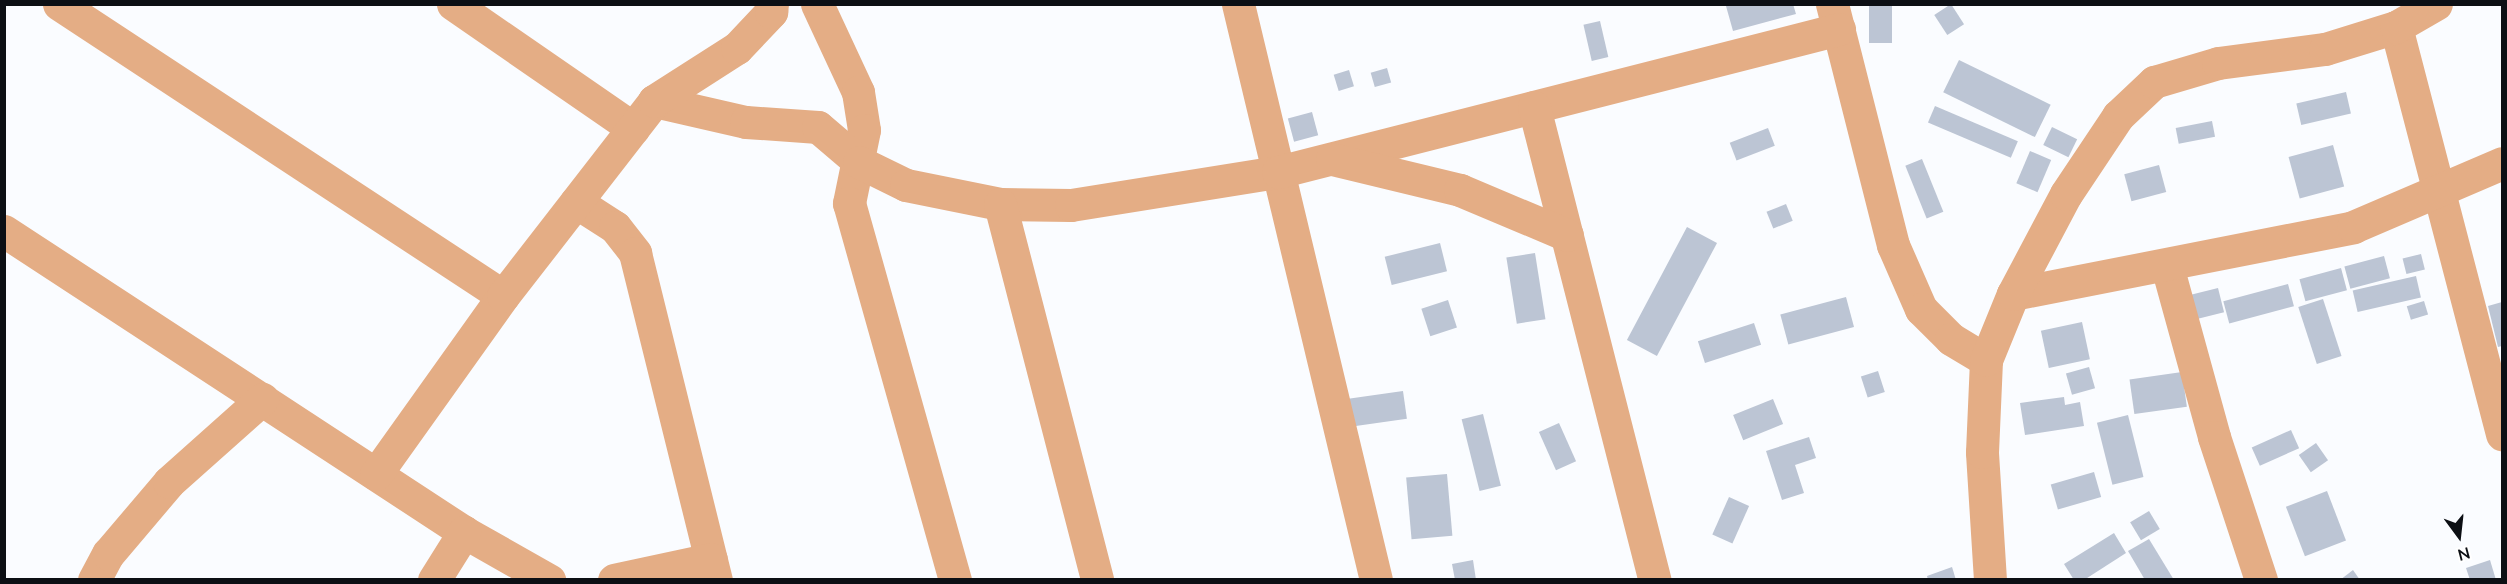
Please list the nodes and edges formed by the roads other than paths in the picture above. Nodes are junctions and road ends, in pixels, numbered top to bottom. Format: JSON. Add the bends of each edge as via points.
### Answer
{"nodes":[{"id":1,"x":59,"y":4,"type":"edge"},
{"id":2,"x":453,"y":4,"type":"edge"},
{"id":3,"x":772,"y":4,"type":"edge"},
{"id":4,"x":817,"y":4,"type":"edge"},
{"id":5,"x":1238,"y":4,"type":"edge"},
{"id":6,"x":2436,"y":4,"type":"edge"},
{"id":7,"x":1835,"y":17,"type":"edge"},
{"id":8,"x":2396,"y":27,"type":"junction"},
{"id":9,"x":654,"y":101,"type":"junction"},
{"id":10,"x":1534,"y":107,"type":"junction"},
{"id":11,"x":633,"y":128,"type":"junction"},
{"id":12,"x":1331,"y":159,"type":"junction"},
{"id":13,"x":859,"y":162,"type":"junction"},
{"id":14,"x":2502,"y":163,"type":"edge"},
{"id":15,"x":1278,"y":172,"type":"junction"},
{"id":16,"x":2439,"y":190,"type":"junction"},
{"id":17,"x":576,"y":202,"type":"junction"},
{"id":18,"x":1000,"y":204,"type":"junction"},
{"id":19,"x":4,"y":231,"type":"edge"},
{"id":20,"x":1567,"y":235,"type":"junction"},
{"id":21,"x":2167,"y":266,"type":"junction"},
{"id":22,"x":2013,"y":294,"type":"junction"},
{"id":23,"x":503,"y":296,"type":"junction"},
{"id":24,"x":1986,"y":360,"type":"junction"},
{"id":25,"x":261,"y":399,"type":"junction"},
{"id":26,"x":2502,"y":434,"type":"edge"},
{"id":27,"x":376,"y":474,"type":"junction"},
{"id":28,"x":465,"y":532,"type":"junction"},
{"id":29,"x":713,"y":569,"type":"edge"},
{"id":30,"x":94,"y":579,"type":"edge"},
{"id":31,"x":434,"y":579,"type":"edge"},
{"id":32,"x":549,"y":579,"type":"edge"},
{"id":33,"x":614,"y":579,"type":"edge"},
{"id":34,"x":955,"y":579,"type":"edge"},
{"id":35,"x":1097,"y":579,"type":"edge"},
{"id":36,"x":1376,"y":579,"type":"edge"},
{"id":37,"x":1655,"y":579,"type":"edge"},
{"id":38,"x":1990,"y":579,"type":"edge"},
{"id":39,"x":2262,"y":579,"type":"edge"}],
"edges":[{"from":1,"to":23,"type":"street"},
{"from":2,"to":11,"type":"street"},
{"from":3,"to":9,"type":"street","via":[[771,12],[737,48]]},
{"from":4,"to":13,"type":"street","via":[[858,92],[864,130]]},
{"from":5,"to":15,"type":"street"},
{"from":6,"to":8,"type":"street"},
{"from":7,"to":10,"type":"street"},
{"from":7,"to":24,"type":"street","via":[[1893,245],[1921,309],[1951,339]]},
{"from":8,"to":16,"type":"street"},
{"from":8,"to":22,"type":"street","via":[[2325,49],[2218,63],[2154,82],[2118,116],[2066,195]]},
{"from":9,"to":11,"type":"street"},
{"from":9,"to":13,"type":"street","via":[[746,123],[818,127]]},
{"from":10,"to":12,"type":"street"},
{"from":10,"to":20,"type":"street"},
{"from":11,"to":17,"type":"street"},
{"from":12,"to":15,"type":"street"},
{"from":12,"to":20,"type":"street","via":[[1460,190]]},
{"from":13,"to":18,"type":"street","via":[[906,185]]},
{"from":13,"to":34,"type":"street","via":[[849,202]]},
{"from":14,"to":16,"type":"street"},
{"from":15,"to":18,"type":"street","via":[[1071,205]]},
{"from":15,"to":36,"type":"street"},
{"from":16,"to":21,"type":"street","via":[[2353,227]]},
{"from":16,"to":26,"type":"street"},
{"from":17,"to":23,"type":"street"},
{"from":17,"to":29,"type":"street","via":[[615,227],[635,253]]},
{"from":18,"to":35,"type":"street"},
{"from":19,"to":25,"type":"street"},
{"from":20,"to":37,"type":"street"},
{"from":21,"to":22,"type":"street"},
{"from":21,"to":39,"type":"street","via":[[2214,437]]},
{"from":22,"to":24,"type":"street"},
{"from":23,"to":27,"type":"street"},
{"from":24,"to":38,"type":"street","via":[[1982,452]]},
{"from":25,"to":27,"type":"street"},
{"from":25,"to":30,"type":"street","via":[[169,482],[108,554]]},
{"from":27,"to":28,"type":"street"},
{"from":28,"to":31,"type":"street"},
{"from":28,"to":32,"type":"street"},
{"from":29,"to":33,"type":"street"}]}
